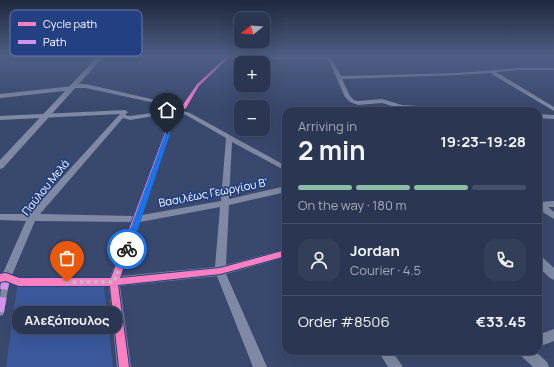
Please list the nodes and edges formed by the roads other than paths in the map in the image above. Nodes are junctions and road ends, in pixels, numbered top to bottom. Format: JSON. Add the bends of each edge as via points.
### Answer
{"nodes":[{"id":1,"x":86,"y":73,"type":"edge"},
{"id":2,"x":211,"y":73,"type":"edge"},
{"id":3,"x":338,"y":73,"type":"edge"},
{"id":4,"x":462,"y":73,"type":"edge"},
{"id":5,"x":492,"y":73,"type":"edge"},
{"id":6,"x":340,"y":78,"type":"junction"},
{"id":7,"x":74,"y":87,"type":"junction"},
{"id":8,"x":0,"y":96,"type":"edge"},
{"id":9,"x":358,"y":103,"type":"junction"},
{"id":10,"x":360,"y":107,"type":"edge"},
{"id":11,"x":402,"y":107,"type":"edge"},
{"id":12,"x":554,"y":109,"type":"edge"},
{"id":13,"x":178,"y":111,"type":"junction"},
{"id":14,"x":123,"y":114,"type":"junction"},
{"id":15,"x":48,"y":115,"type":"junction"},
{"id":16,"x":542,"y":116,"type":"edge"},
{"id":17,"x":10,"y":117,"type":"junction"},
{"id":18,"x":554,"y":117,"type":"edge"},
{"id":19,"x":0,"y":118,"type":"edge"},
{"id":20,"x":0,"y":125,"type":"edge"},
{"id":21,"x":229,"y":138,"type":"junction"},
{"id":22,"x":0,"y":166,"type":"edge"},
{"id":23,"x":282,"y":167,"type":"edge"},
{"id":24,"x":282,"y":190,"type":"edge"},
{"id":25,"x":224,"y":203,"type":"junction"},
{"id":26,"x":554,"y":204,"type":"edge"},
{"id":27,"x":542,"y":205,"type":"edge"},
{"id":28,"x":542,"y":208,"type":"edge"},
{"id":29,"x":554,"y":216,"type":"edge"},
{"id":30,"x":0,"y":217,"type":"edge"},
{"id":31,"x":32,"y":217,"type":"junction"},
{"id":32,"x":137,"y":219,"type":"junction"},
{"id":33,"x":282,"y":253,"type":"edge"},
{"id":34,"x":542,"y":264,"type":"edge"},
{"id":35,"x":220,"y":271,"type":"junction"},
{"id":36,"x":554,"y":275,"type":"edge"},
{"id":37,"x":3,"y":278,"type":"edge"},
{"id":38,"x":114,"y":282,"type":"junction"},
{"id":39,"x":0,"y":312,"type":"edge"},
{"id":40,"x":554,"y":334,"type":"edge"},
{"id":41,"x":542,"y":339,"type":"edge"},
{"id":42,"x":387,"y":355,"type":"edge"},
{"id":43,"x":530,"y":355,"type":"edge"},
{"id":44,"x":124,"y":367,"type":"edge"},
{"id":45,"x":260,"y":367,"type":"edge"},
{"id":46,"x":396,"y":367,"type":"edge"},
{"id":47,"x":542,"y":367,"type":"edge"}],
"edges":[{"from":1,"to":7,"type":"street"},
{"from":2,"to":13,"type":"street"},
{"from":3,"to":6,"type":"street"},
{"from":4,"to":6,"type":"street"},
{"from":5,"to":12,"type":"street"},
{"from":6,"to":9,"type":"street","via":[[350,99]]},
{"from":7,"to":8,"type":"street"},
{"from":7,"to":13,"type":"street","via":[[86,86],[171,105]]},
{"from":7,"to":15,"type":"street"},
{"from":9,"to":10,"type":"street"},
{"from":9,"to":11,"type":"street","via":[[382,101]]},
{"from":13,"to":14,"type":"street","via":[[130,118]]},
{"from":13,"to":21,"type":"street","via":[[188,114]]},
{"from":13,"to":32,"type":"street","via":[[172,119]]},
{"from":14,"to":15,"type":"street"},
{"from":14,"to":31,"type":"street","name":"Παύλου Μελά"},
{"from":15,"to":17,"type":"street"},
{"from":15,"to":22,"type":"street"},
{"from":16,"to":18,"type":"street"},
{"from":17,"to":19,"type":"street"},
{"from":17,"to":20,"type":"street"},
{"from":21,"to":23,"type":"street"},
{"from":21,"to":25,"type":"street"},
{"from":24,"to":25,"type":"street","name":"Βασιλέως Γεωργίου Β'"},
{"from":25,"to":32,"type":"street","name":"Βασιλέως Γεωργίου Β'"},
{"from":25,"to":35,"type":"street"},
{"from":26,"to":27,"type":"street"},
{"from":28,"to":29,"type":"street"},
{"from":30,"to":31,"type":"street","name":"Βασιλέως Γεωργίου Β'"},
{"from":31,"to":32,"type":"street","name":"Βασιλέως Γεωργίου Β'"},
{"from":31,"to":37,"type":"street","name":"Παύλου Μελά"},
{"from":32,"to":38,"type":"street"},
{"from":33,"to":35,"type":"street"},
{"from":34,"to":36,"type":"street"},
{"from":35,"to":38,"type":"street"},
{"from":35,"to":45,"type":"street"},
{"from":37,"to":38,"type":"street","via":[[19,282]]},
{"from":37,"to":39,"type":"street","name":"Παύλου Μελά"},
{"from":38,"to":44,"type":"street"},
{"from":40,"to":41,"type":"street"},
{"from":42,"to":46,"type":"street"},
{"from":43,"to":47,"type":"street"}]}
